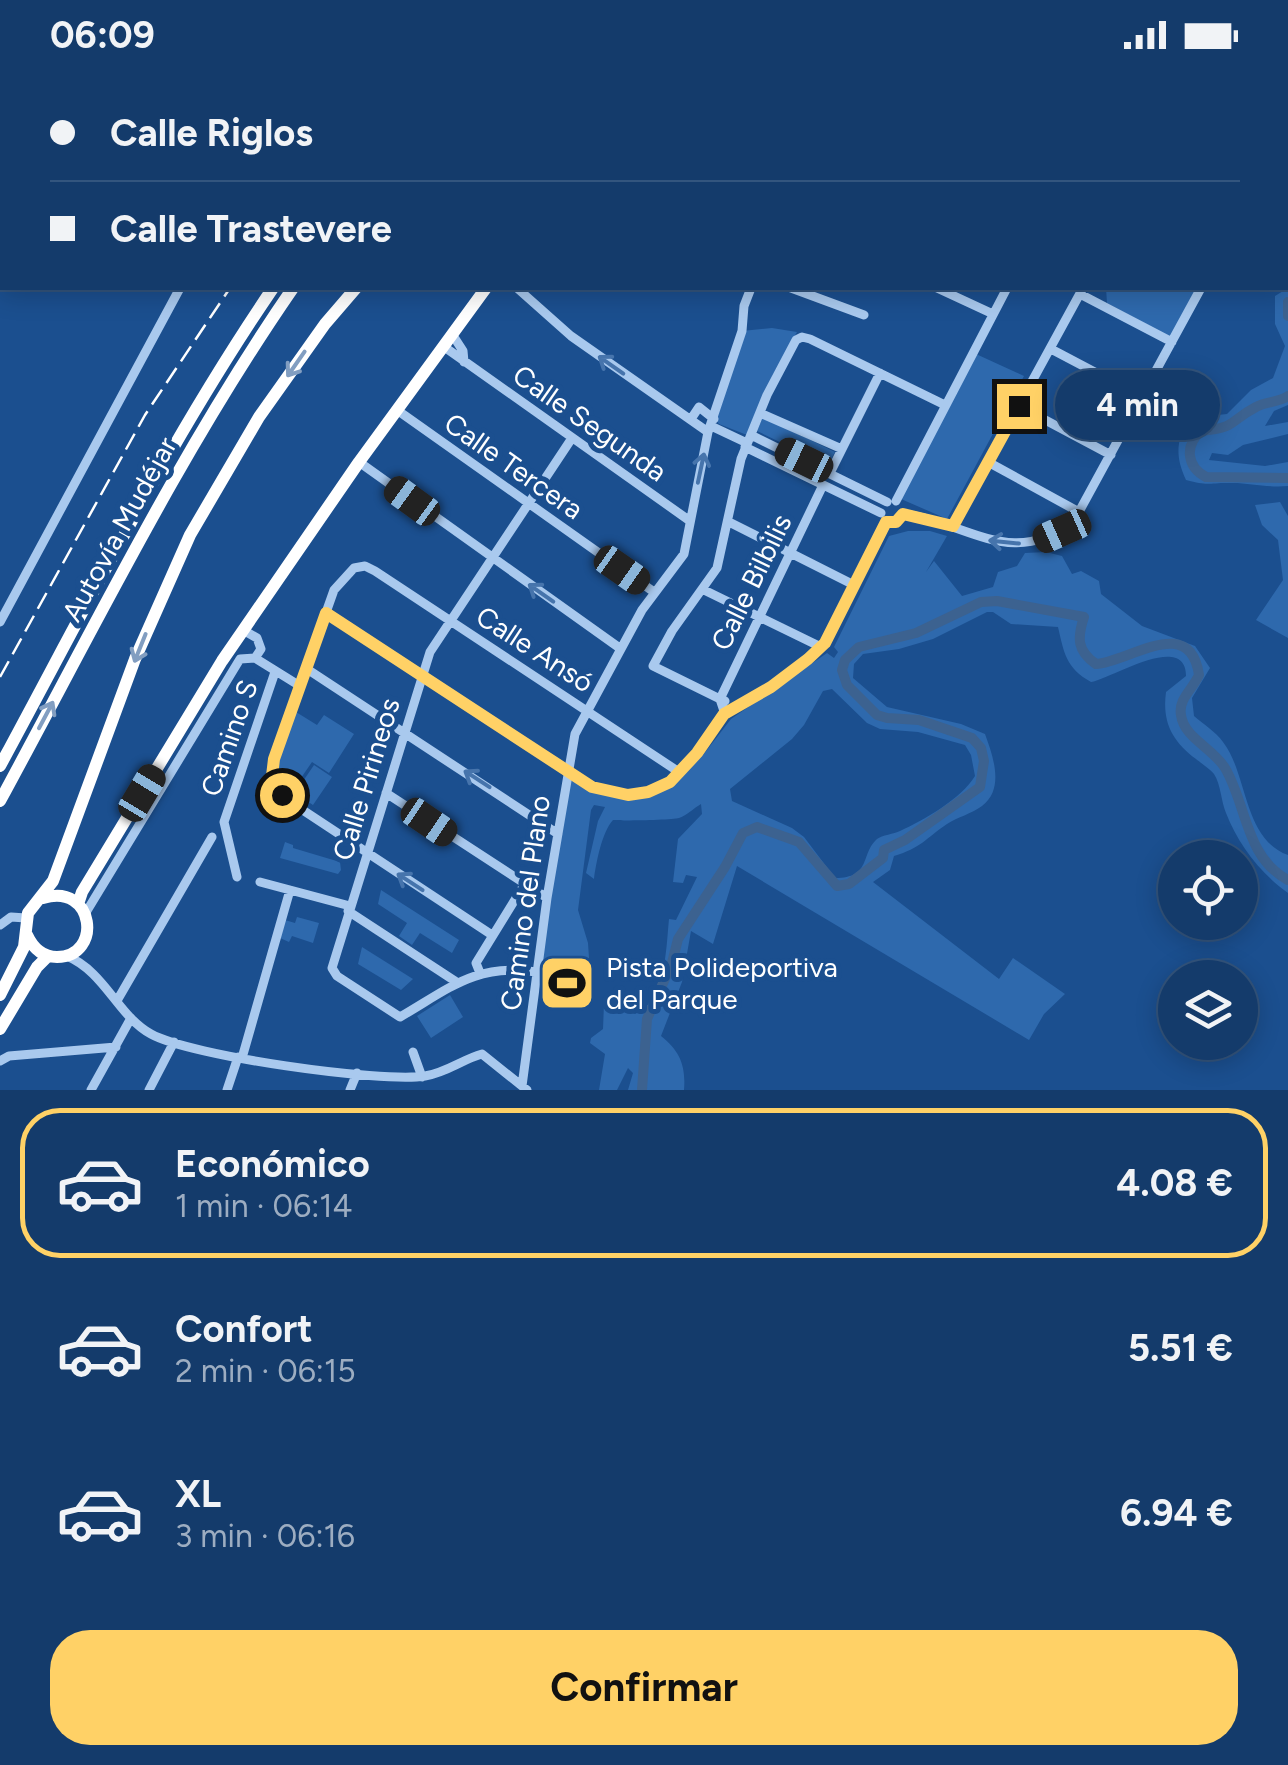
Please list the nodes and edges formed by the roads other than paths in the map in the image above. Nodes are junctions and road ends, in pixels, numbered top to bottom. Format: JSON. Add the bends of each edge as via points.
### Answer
{"nodes":[{"id":1,"x":179,"y":290,"type":"edge"},
{"id":2,"x":272,"y":290,"type":"edge"},
{"id":3,"x":292,"y":290,"type":"edge"},
{"id":4,"x":354,"y":290,"type":"edge"},
{"id":5,"x":485,"y":290,"type":"edge"},
{"id":6,"x":519,"y":290,"type":"edge"},
{"id":7,"x":749,"y":290,"type":"edge"},
{"id":8,"x":796,"y":290,"type":"edge"},
{"id":9,"x":941,"y":290,"type":"edge"},
{"id":10,"x":1006,"y":290,"type":"edge"},
{"id":11,"x":1200,"y":290,"type":"edge"},
{"id":12,"x":1082,"y":291,"type":"edge"},
{"id":13,"x":993,"y":314,"type":"junction"},
{"id":14,"x":864,"y":315,"type":"dead end"},
{"id":15,"x":448,"y":340,"type":"junction"},
{"id":16,"x":1172,"y":342,"type":"junction"},
{"id":17,"x":1051,"y":349,"type":"junction"},
{"id":18,"x":880,"y":373,"type":"junction"},
{"id":19,"x":1142,"y":397,"type":"junction"},
{"id":20,"x":946,"y":405,"type":"junction"},
{"id":21,"x":1019,"y":406,"type":"junction"},
{"id":22,"x":397,"y":410,"type":"junction"},
{"id":23,"x":760,"y":413,"type":"junction"},
{"id":24,"x":711,"y":426,"type":"junction"},
{"id":25,"x":572,"y":438,"type":"junction"},
{"id":26,"x":748,"y":442,"type":"junction"},
{"id":27,"x":842,"y":448,"type":"junction"},
{"id":28,"x":1110,"y":454,"type":"junction"},
{"id":29,"x":358,"y":462,"type":"junction"},
{"id":30,"x":988,"y":462,"type":"junction"},
{"id":31,"x":830,"y":473,"type":"junction"},
{"id":32,"x":824,"y":485,"type":"junction"},
{"id":33,"x":892,"y":502,"type":"junction"},
{"id":34,"x":528,"y":504,"type":"junction"},
{"id":35,"x":1079,"y":512,"type":"junction"},
{"id":36,"x":903,"y":514,"type":"junction"},
{"id":37,"x":884,"y":517,"type":"junction"},
{"id":38,"x":690,"y":521,"type":"junction"},
{"id":39,"x":729,"y":522,"type":"junction"},
{"id":40,"x":953,"y":526,"type":"junction"},
{"id":41,"x":791,"y":551,"type":"junction"},
{"id":42,"x":491,"y":559,"type":"junction"},
{"id":43,"x":854,"y":585,"type":"junction"},
{"id":44,"x":704,"y":590,"type":"junction"},
{"id":45,"x":654,"y":592,"type":"junction"},
{"id":46,"x":326,"y":613,"type":"junction"},
{"id":47,"x":758,"y":617,"type":"junction"},
{"id":48,"x":450,"y":621,"type":"junction"},
{"id":49,"x":0,"y":622,"type":"edge"},
{"id":50,"x":243,"y":630,"type":"junction"},
{"id":51,"x":821,"y":647,"type":"junction"},
{"id":52,"x":621,"y":649,"type":"junction"},
{"id":53,"x":255,"y":658,"type":"junction"},
{"id":54,"x":307,"y":668,"type":"junction"},
{"id":55,"x":276,"y":672,"type":"junction"},
{"id":56,"x":422,"y":676,"type":"junction"},
{"id":57,"x":300,"y":686,"type":"junction"},
{"id":58,"x":720,"y":699,"type":"junction"},
{"id":59,"x":736,"y":707,"type":"junction"},
{"id":60,"x":588,"y":710,"type":"junction"},
{"id":61,"x":724,"y":714,"type":"junction"},
{"id":62,"x":404,"y":732,"type":"junction"},
{"id":63,"x":0,"y":766,"type":"edge"},
{"id":64,"x":567,"y":771,"type":"junction"},
{"id":65,"x":679,"y":772,"type":"junction"},
{"id":66,"x":386,"y":793,"type":"junction"},
{"id":67,"x":0,"y":801,"type":"edge"},
{"id":68,"x":558,"y":834,"type":"junction"},
{"id":69,"x":212,"y":837,"type":"dead end"},
{"id":70,"x":368,"y":854,"type":"junction"},
{"id":71,"x":238,"y":877,"type":"dead end"},
{"id":72,"x":260,"y":882,"type":"dead end"},
{"id":73,"x":524,"y":885,"type":"junction"},
{"id":74,"x":290,"y":890,"type":"junction"},
{"id":75,"x":43,"y":898,"type":"junction"},
{"id":76,"x":547,"y":898,"type":"junction"},
{"id":77,"x":82,"y":909,"type":"junction"},
{"id":78,"x":349,"y":909,"type":"junction"},
{"id":79,"x":26,"y":918,"type":"junction"},
{"id":80,"x":0,"y":925,"type":"edge"},
{"id":81,"x":492,"y":935,"type":"junction"},
{"id":82,"x":26,"y":936,"type":"junction"},
{"id":83,"x":82,"y":944,"type":"junction"},
{"id":84,"x":48,"y":956,"type":"junction"},
{"id":85,"x":67,"y":956,"type":"junction"},
{"id":86,"x":480,"y":972,"type":"junction"},
{"id":87,"x":537,"y":972,"type":"junction"},
{"id":88,"x":97,"y":977,"type":"junction"},
{"id":89,"x":458,"y":983,"type":"junction"},
{"id":90,"x":0,"y":995,"type":"edge"},
{"id":91,"x":118,"y":1000,"type":"junction"},
{"id":92,"x":132,"y":1018,"type":"junction"},
{"id":93,"x":0,"y":1029,"type":"edge"},
{"id":94,"x":174,"y":1042,"type":"junction"},
{"id":95,"x":116,"y":1047,"type":"junction"},
{"id":96,"x":413,"y":1052,"type":"dead end"},
{"id":97,"x":240,"y":1058,"type":"junction"},
{"id":98,"x":0,"y":1061,"type":"edge"},
{"id":99,"x":357,"y":1073,"type":"junction"},
{"id":100,"x":422,"y":1077,"type":"junction"},
{"id":101,"x":525,"y":1088,"type":"edge"},
{"id":102,"x":91,"y":1090,"type":"edge"},
{"id":103,"x":150,"y":1090,"type":"edge"},
{"id":104,"x":227,"y":1090,"type":"edge"},
{"id":105,"x":350,"y":1090,"type":"edge"}],
"edges":[{"from":1,"to":49,"type":"street"},
{"from":2,"to":63,"type":"highway","name":"Autovía Mudéjar","via":[[173,447]]},
{"from":67,"to":3,"type":"highway","name":"Autovía Mudéjar","one_way":true,"via":[[186,456]]},
{"from":4,"to":75,"type":"highway","one_way":true,"via":[[258,416],[190,536]]},
{"from":5,"to":15,"type":"highway"},
{"from":24,"to":6,"type":"street","one_way":true,"via":[[699,407],[691,420],[571,336]]},
{"from":7,"to":24,"type":"street","name":"Camino del Plano"},
{"from":8,"to":14,"type":"street"},
{"from":9,"to":13,"type":"street"},
{"from":10,"to":13,"type":"street"},
{"from":11,"to":16,"type":"street"},
{"from":12,"to":16,"type":"street"},
{"from":12,"to":17,"type":"street"},
{"from":13,"to":20,"type":"street"},
{"from":15,"to":22,"type":"highway"},
{"from":15,"to":25,"type":"street","name":"Calle Segunda","via":[[464,362]]},
{"from":16,"to":19,"type":"street"},
{"from":17,"to":19,"type":"street"},
{"from":17,"to":21,"type":"street"},
{"from":18,"to":20,"type":"street"},
{"from":18,"to":23,"type":"street","via":[[799,338]]},
{"from":18,"to":27,"type":"street"},
{"from":19,"to":28,"type":"street"},
{"from":20,"to":33,"type":"street"},
{"from":21,"to":28,"type":"street"},
{"from":21,"to":30,"type":"street"},
{"from":22,"to":29,"type":"highway"},
{"from":22,"to":34,"type":"street","name":"Calle Tercera"},
{"from":23,"to":26,"type":"street"},
{"from":23,"to":27,"type":"street"},
{"from":24,"to":26,"type":"street"},
{"from":38,"to":24,"type":"street","name":"Camino del Plano","one_way":true},
{"from":25,"to":34,"type":"street","name":"Calle Pirineos"},
{"from":25,"to":38,"type":"street","name":"Calle Segunda"},
{"from":26,"to":31,"type":"street"},
{"from":26,"to":32,"type":"street"},
{"from":26,"to":39,"type":"street"},
{"from":27,"to":31,"type":"street"},
{"from":28,"to":35,"type":"street"},
{"from":29,"to":42,"type":"street"},
{"from":29,"to":50,"type":"highway"},
{"from":30,"to":35,"type":"street"},
{"from":30,"to":40,"type":"street"},
{"from":31,"to":33,"type":"street"},
{"from":32,"to":37,"type":"street"},
{"from":32,"to":41,"type":"street","name":"Calle Bilbilis"},
{"from":33,"to":36,"type":"street"},
{"from":33,"to":37,"type":"street"},
{"from":34,"to":42,"type":"street","name":"Calle Pirineos"},
{"from":34,"to":45,"type":"street","name":"Calle Tercera"},
{"from":35,"to":40,"type":"street","one_way":true,"via":[[1062,531],[1020,544],[996,543]]},
{"from":36,"to":37,"type":"street","via":[[896,522]]},
{"from":36,"to":40,"type":"street"},
{"from":37,"to":43,"type":"street"},
{"from":38,"to":45,"type":"street","name":"Camino del Plano","via":[[684,554]]},
{"from":39,"to":41,"type":"street"},
{"from":39,"to":44,"type":"street","via":[[718,568]]},
{"from":41,"to":43,"type":"street"},
{"from":41,"to":47,"type":"street","name":"Calle Bilbilis"},
{"from":42,"to":48,"type":"street","name":"Calle Pirineos"},
{"from":52,"to":42,"type":"street","one_way":true},
{"from":43,"to":51,"type":"street"},
{"from":44,"to":47,"type":"street"},
{"from":44,"to":58,"type":"street","via":[[653,666]]},
{"from":45,"to":52,"type":"street","name":"Camino del Plano"},
{"from":46,"to":48,"type":"street","name":"Calle Ansó","via":[[346,573],[365,566]]},
{"from":46,"to":54,"type":"street"},
{"from":46,"to":56,"type":"street"},
{"from":47,"to":51,"type":"street"},
{"from":47,"to":58,"type":"street","name":"Calle Bilbilis"},
{"from":48,"to":56,"type":"street","name":"Calle Pirineos"},
{"from":48,"to":60,"type":"street","name":"Calle Ansó"},
{"from":50,"to":53,"type":"street","via":[[257,638],[261,649]]},
{"from":50,"to":77,"type":"highway","via":[[82,892]]},
{"from":51,"to":59,"type":"street"},
{"from":52,"to":60,"type":"street","name":"Camino del Plano"},
{"from":53,"to":55,"type":"street"},
{"from":53,"to":77,"type":"street","via":[[240,660]]},
{"from":54,"to":57,"type":"street"},
{"from":54,"to":62,"type":"street"},
{"from":55,"to":57,"type":"street"},
{"from":55,"to":71,"type":"street","name":"Camino S","via":[[224,822]]},
{"from":56,"to":62,"type":"street","name":"Calle Pirineos"},
{"from":56,"to":64,"type":"street"},
{"from":57,"to":70,"type":"street","via":[[272,768],[278,789]]},
{"from":58,"to":59,"type":"street"},
{"from":58,"to":61,"type":"street"},
{"from":59,"to":61,"type":"street"},
{"from":60,"to":64,"type":"street","name":"Camino del Plano"},
{"from":60,"to":65,"type":"street","name":"Calle Ansó"},
{"from":61,"to":65,"type":"street"},
{"from":62,"to":66,"type":"street","name":"Calle Pirineos"},
{"from":68,"to":62,"type":"street","one_way":true},
{"from":64,"to":65,"type":"street","via":[[598,789],[628,795],[660,787]]},
{"from":64,"to":68,"type":"street","name":"Camino del Plano"},
{"from":66,"to":70,"type":"street","name":"Calle Pirineos"},
{"from":66,"to":73,"type":"street"},
{"from":68,"to":76,"type":"street","name":"Camino del Plano"},
{"from":69,"to":91,"type":"street"},
{"from":70,"to":78,"type":"street","name":"Calle Pirineos"},
{"from":81,"to":70,"type":"street","one_way":true},
{"from":72,"to":74,"type":"street"},
{"from":73,"to":76,"type":"street"},
{"from":73,"to":81,"type":"street"},
{"from":74,"to":78,"type":"street"},
{"from":74,"to":97,"type":"street"},
{"from":75,"to":77,"type":"highway","via":[[59,895]]},
{"from":75,"to":79,"type":"highway"},
{"from":76,"to":87,"type":"street","name":"Camino del Plano"},
{"from":77,"to":83,"type":"highway"},
{"from":78,"to":89,"type":"street"},
{"from":78,"to":89,"type":"street","name":"Calle Pirineos","via":[[332,968],[337,976],[400,1016]]},
{"from":79,"to":80,"type":"street","via":[[10,917]]},
{"from":79,"to":82,"type":"highway"},
{"from":81,"to":86,"type":"street","via":[[476,963]]},
{"from":82,"to":84,"type":"highway"},
{"from":82,"to":90,"type":"highway"},
{"from":83,"to":85,"type":"highway"},
{"from":83,"to":88,"type":"street"},
{"from":84,"to":85,"type":"highway"},
{"from":84,"to":93,"type":"highway"},
{"from":85,"to":88,"type":"street"},
{"from":86,"to":87,"type":"street"},
{"from":86,"to":89,"type":"street"},
{"from":87,"to":101,"type":"street","name":"Camino del Plano"},
{"from":88,"to":91,"type":"street"},
{"from":91,"to":92,"type":"street"},
{"from":92,"to":94,"type":"street"},
{"from":92,"to":95,"type":"street"},
{"from":94,"to":97,"type":"street"},
{"from":94,"to":103,"type":"street"},
{"from":95,"to":98,"type":"street"},
{"from":95,"to":102,"type":"street"},
{"from":96,"to":100,"type":"street"},
{"from":97,"to":99,"type":"street"},
{"from":97,"to":104,"type":"street"},
{"from":99,"to":100,"type":"street"},
{"from":99,"to":105,"type":"street"},
{"from":100,"to":101,"type":"street","via":[[480,1054]]}]}
